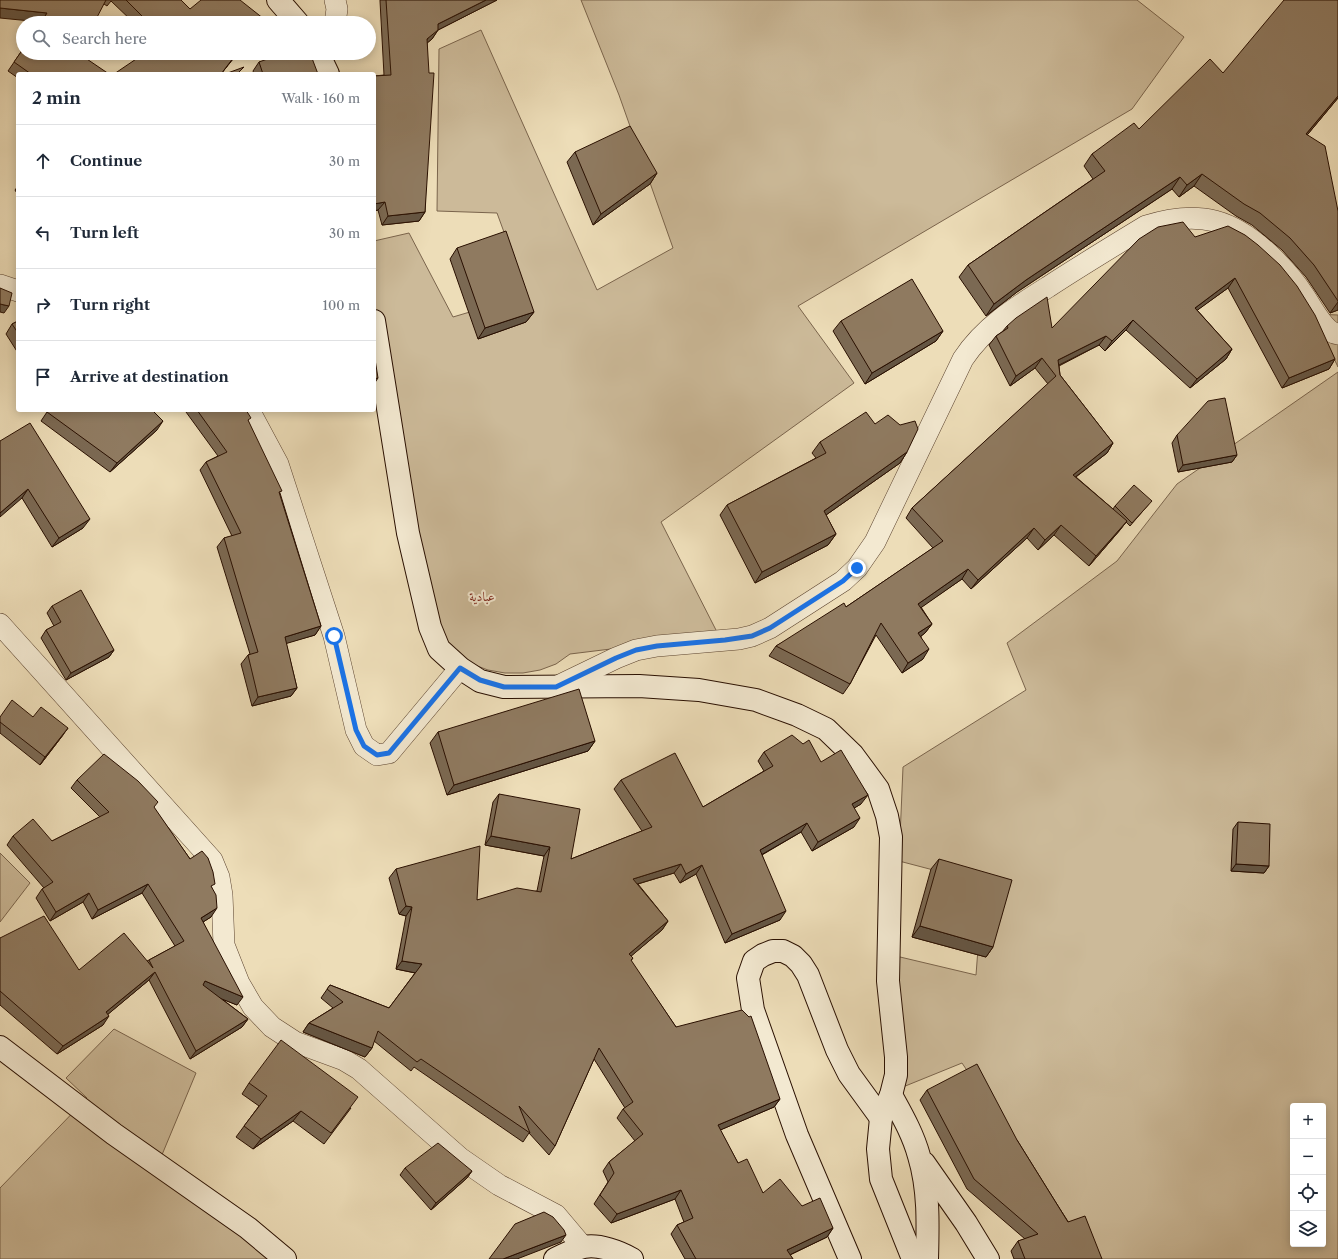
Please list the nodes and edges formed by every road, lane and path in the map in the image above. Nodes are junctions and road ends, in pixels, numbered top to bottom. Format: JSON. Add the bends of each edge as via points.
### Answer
{"nodes":[{"id":1,"x":278,"y":0,"type":"edge"},
{"id":2,"x":335,"y":0,"type":"edge"},
{"id":3,"x":292,"y":16,"type":"edge"},
{"id":4,"x":336,"y":16,"type":"edge"},
{"id":5,"x":0,"y":284,"type":"edge"},
{"id":6,"x":16,"y":290,"type":"edge"},
{"id":7,"x":376,"y":333,"type":"edge"},
{"id":8,"x":1338,"y":334,"type":"edge"},
{"id":9,"x":250,"y":412,"type":"edge"},
{"id":10,"x":0,"y":624,"type":"edge"},
{"id":11,"x":460,"y":668,"type":"junction"},
{"id":12,"x":556,"y":687,"type":"junction"},
{"id":13,"x":0,"y":1047,"type":"edge"},
{"id":14,"x":891,"y":1095,"type":"junction"},
{"id":15,"x":881,"y":1118,"type":"junction"},
{"id":16,"x":919,"y":1156,"type":"junction"},
{"id":17,"x":584,"y":1247,"type":"junction"},
{"id":18,"x":285,"y":1259,"type":"edge"},
{"id":19,"x":555,"y":1259,"type":"edge"},
{"id":20,"x":632,"y":1259,"type":"edge"},
{"id":21,"x":850,"y":1259,"type":"edge"},
{"id":22,"x":912,"y":1259,"type":"edge"},
{"id":23,"x":927,"y":1259,"type":"edge"},
{"id":24,"x":988,"y":1259,"type":"edge"}],
"edges":[{"from":1,"to":3,"type":"main road"},
{"from":2,"to":4,"type":"street"},
{"from":5,"to":6,"type":"street"},
{"from":7,"to":11,"type":"main road","via":[[408,533],[428,620],[440,649]]},
{"from":8,"to":12,"type":"street","via":[[1329,331],[1284,269],[1246,234],[1221,223],[1187,217],[1146,226],[1018,306],[997,321],[971,346],[875,542],[857,568],[843,581],[770,628],[752,636],[636,650]]},
{"from":9,"to":11,"type":"street","via":[[278,464],[334,636],[356,730],[364,746],[377,755],[389,753]]},
{"from":10,"to":17,"type":"street","via":[[212,860],[219,877],[222,895],[224,945],[239,983],[253,1006],[272,1027],[295,1042],[344,1060],[359,1069],[460,1158],[499,1185],[556,1215]]},
{"from":11,"to":12,"type":"main road","via":[[480,680],[504,687]]},
{"from":12,"to":14,"type":"main road","via":[[639,686],[699,690],[756,700],[798,715],[826,729],[853,755],[878,789],[891,837],[888,980],[896,1075]]},
{"from":13,"to":18,"type":"main road","via":[[114,1134],[242,1224]]},
{"from":14,"to":15,"type":"main road"},
{"from":14,"to":16,"type":"main road","via":[[907,1124]]},
{"from":15,"to":21,"type":"main road","via":[[849,1074],[808,975],[801,964],[783,951],[773,951],[754,961],[748,978],[753,1010],[797,1135]]},
{"from":15,"to":22,"type":"main road","via":[[878,1149],[881,1179]]},
{"from":16,"to":23,"type":"main road","via":[[926,1193]]},
{"from":16,"to":24,"type":"main road"},
{"from":17,"to":19,"type":"main road"},
{"from":17,"to":20,"type":"main road","via":[[612,1251]]}]}
